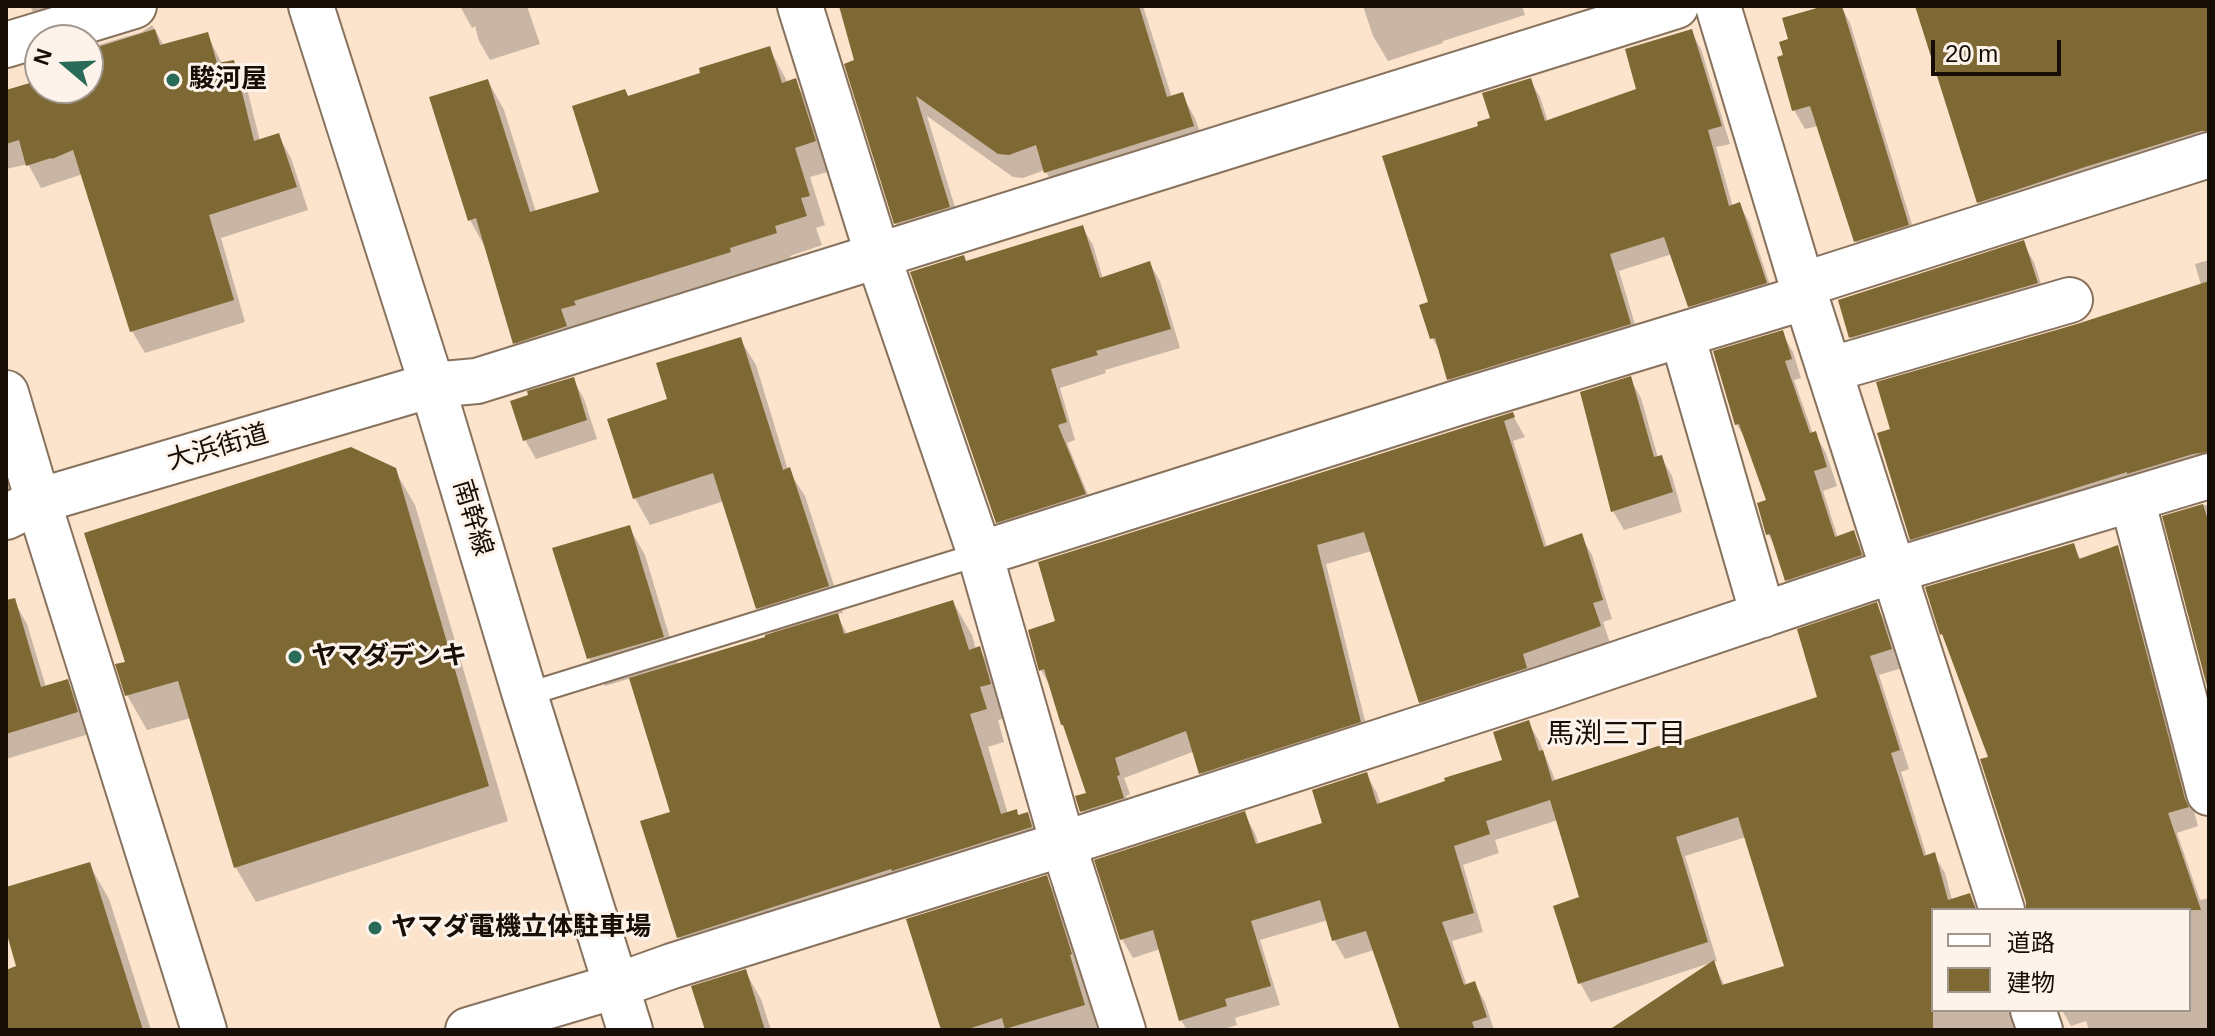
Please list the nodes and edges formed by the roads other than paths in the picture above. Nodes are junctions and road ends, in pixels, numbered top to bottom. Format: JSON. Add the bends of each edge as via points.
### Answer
{"nodes":[{"id":1,"x":134,"y":6,"type":"edge"},
{"id":2,"x":311,"y":6,"type":"edge"},
{"id":3,"x":800,"y":6,"type":"edge"},
{"id":4,"x":1676,"y":6,"type":"edge"},
{"id":5,"x":1718,"y":6,"type":"edge"},
{"id":6,"x":6,"y":45,"type":"edge"},
{"id":7,"x":2209,"y":155,"type":"edge"},
{"id":8,"x":878,"y":256,"type":"junction"},
{"id":9,"x":1804,"y":291,"type":"junction"},
{"id":10,"x":2070,"y":300,"type":"dead end"},
{"id":11,"x":1682,"y":335,"type":"junction"},
{"id":12,"x":1829,"y":370,"type":"junction"},
{"id":13,"x":432,"y":385,"type":"junction"},
{"id":14,"x":6,"y":393,"type":"edge"},
{"id":15,"x":2209,"y":476,"type":"edge"},
{"id":16,"x":2132,"y":499,"type":"junction"},
{"id":17,"x":22,"y":509,"type":"edge"},
{"id":18,"x":980,"y":554,"type":"junction"},
{"id":19,"x":1892,"y":571,"type":"junction"},
{"id":20,"x":1763,"y":615,"type":"junction"},
{"id":21,"x":525,"y":695,"type":"junction"},
{"id":22,"x":2203,"y":742,"type":"edge"},
{"id":23,"x":2209,"y":793,"type":"edge"},
{"id":24,"x":1063,"y":844,"type":"junction"},
{"id":25,"x":2001,"y":908,"type":"edge"},
{"id":26,"x":616,"y":986,"type":"junction"},
{"id":27,"x":204,"y":1030,"type":"edge"},
{"id":28,"x":468,"y":1030,"type":"edge"},
{"id":29,"x":630,"y":1030,"type":"edge"},
{"id":30,"x":1123,"y":1030,"type":"edge"}],
"edges":[{"from":1,"to":6,"type":"street"},
{"from":2,"to":13,"type":"street","name":"南幹線"},
{"from":3,"to":8,"type":"street"},
{"from":4,"to":8,"type":"street","name":"大浜街道"},
{"from":5,"to":9,"type":"street"},
{"from":7,"to":9,"type":"street"},
{"from":8,"to":13,"type":"street","name":"大浜街道","via":[[477,381]]},
{"from":8,"to":18,"type":"street"},
{"from":9,"to":11,"type":"street"},
{"from":9,"to":12,"type":"street"},
{"from":10,"to":12,"type":"street"},
{"from":11,"to":18,"type":"street"},
{"from":11,"to":20,"type":"street"},
{"from":12,"to":19,"type":"street"},
{"from":13,"to":17,"type":"street","name":"大浜街道"},
{"from":13,"to":21,"type":"street","name":"南幹線"},
{"from":14,"to":17,"type":"street"},
{"from":15,"to":16,"type":"street"},
{"from":16,"to":19,"type":"street"},
{"from":16,"to":22,"type":"street"},
{"from":17,"to":27,"type":"street"},
{"from":18,"to":21,"type":"lane"},
{"from":18,"to":24,"type":"street"},
{"from":19,"to":20,"type":"street"},
{"from":19,"to":25,"type":"street"},
{"from":20,"to":24,"type":"street"},
{"from":21,"to":26,"type":"street","name":"南幹線"},
{"from":22,"to":23,"type":"street"},
{"from":24,"to":26,"type":"street"},
{"from":24,"to":30,"type":"street"},
{"from":26,"to":28,"type":"street"},
{"from":26,"to":29,"type":"street","name":"南幹線"}]}
